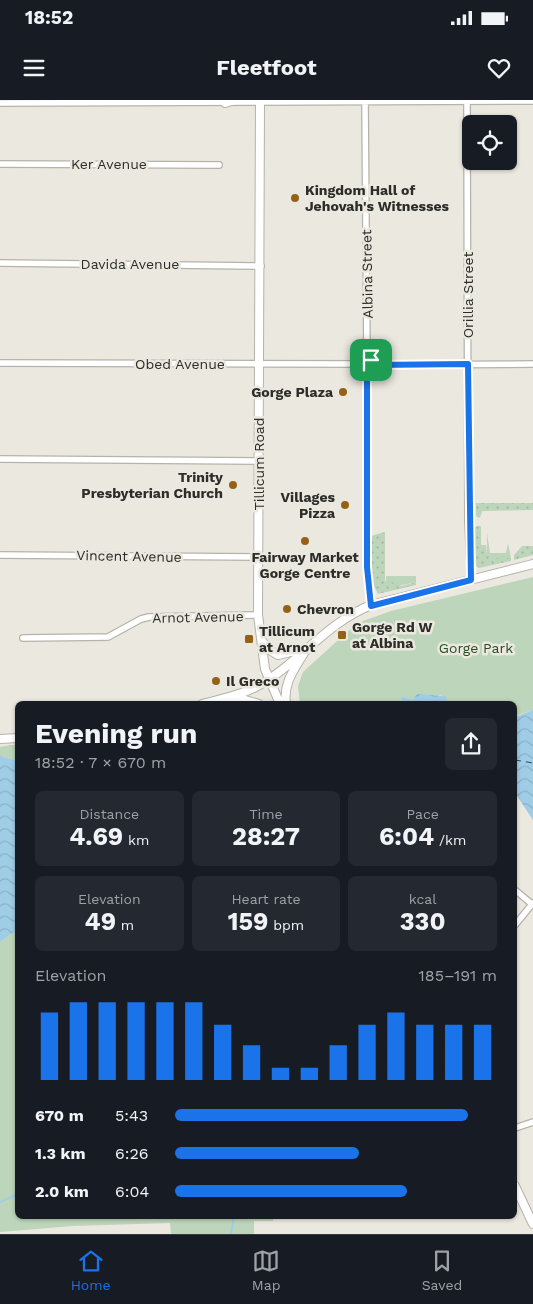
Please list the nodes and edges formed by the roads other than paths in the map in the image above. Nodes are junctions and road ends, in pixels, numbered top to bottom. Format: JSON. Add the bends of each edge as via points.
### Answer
{"nodes":[{"id":1,"x":235,"y":100,"type":"edge"},
{"id":2,"x":365,"y":101,"type":"edge"},
{"id":3,"x":467,"y":101,"type":"edge"},
{"id":4,"x":533,"y":101,"type":"edge"},
{"id":5,"x":1,"y":102,"type":"edge"},
{"id":6,"x":260,"y":102,"type":"edge"},
{"id":7,"x":225,"y":103,"type":"junction"},
{"id":8,"x":0,"y":164,"type":"edge"},
{"id":9,"x":219,"y":165,"type":"dead end"},
{"id":10,"x":0,"y":263,"type":"edge"},
{"id":11,"x":261,"y":266,"type":"junction"},
{"id":12,"x":367,"y":359,"type":"junction"},
{"id":13,"x":0,"y":363,"type":"edge"},
{"id":14,"x":360,"y":364,"type":"junction"},
{"id":15,"x":468,"y":364,"type":"junction"},
{"id":16,"x":533,"y":364,"type":"edge"},
{"id":17,"x":260,"y":365,"type":"junction"},
{"id":18,"x":373,"y":365,"type":"junction"},
{"id":19,"x":367,"y":371,"type":"junction"},
{"id":20,"x":0,"y":459,"type":"edge"},
{"id":21,"x":259,"y":461,"type":"junction"},
{"id":22,"x":0,"y":555,"type":"edge"},
{"id":23,"x":258,"y":557,"type":"junction"},
{"id":24,"x":533,"y":564,"type":"edge"},
{"id":25,"x":471,"y":580,"type":"junction"},
{"id":26,"x":371,"y":606,"type":"junction"},
{"id":27,"x":258,"y":615,"type":"junction"},
{"id":28,"x":23,"y":638,"type":"dead end"},
{"id":29,"x":260,"y":639,"type":"junction"},
{"id":30,"x":308,"y":647,"type":"junction"},
{"id":31,"x":268,"y":679,"type":"junction"},
{"id":32,"x":212,"y":701,"type":"joint"},
{"id":33,"x":249,"y":701,"type":"edge"},
{"id":34,"x":279,"y":701,"type":"edge"},
{"id":35,"x":286,"y":701,"type":"edge"},
{"id":36,"x":15,"y":738,"type":"edge"},
{"id":37,"x":0,"y":739,"type":"edge"},
{"id":38,"x":517,"y":892,"type":"edge"},
{"id":39,"x":533,"y":904,"type":"edge"},
{"id":40,"x":517,"y":922,"type":"edge"},
{"id":41,"x":533,"y":1122,"type":"edge"},
{"id":42,"x":517,"y":1127,"type":"edge"},
{"id":43,"x":517,"y":1190,"type":"edge"},
{"id":44,"x":533,"y":1224,"type":"edge"}],
"edges":[{"from":1,"to":7,"type":"main road"},
{"from":2,"to":3,"type":"street"},
{"from":2,"to":6,"type":"street"},
{"from":2,"to":12,"type":"street","name":"Albina Street"},
{"from":3,"to":4,"type":"street"},
{"from":3,"to":15,"type":"street","name":"Orillia Street"},
{"from":5,"to":7,"type":"street"},
{"from":6,"to":7,"type":"street"},
{"from":6,"to":11,"type":"main road","name":"Tillicum Road"},
{"from":8,"to":9,"type":"street","name":"Ker Avenue"},
{"from":10,"to":11,"type":"street","name":"Davida Avenue"},
{"from":11,"to":17,"type":"main road","name":"Tillicum Road"},
{"from":12,"to":14,"type":"street"},
{"from":12,"to":18,"type":"street"},
{"from":13,"to":17,"type":"street","name":"Obed Avenue"},
{"from":14,"to":17,"type":"street","name":"Obed Avenue"},
{"from":14,"to":19,"type":"street"},
{"from":15,"to":16,"type":"street"},
{"from":15,"to":18,"type":"street"},
{"from":15,"to":25,"type":"street","name":"Orillia Street"},
{"from":17,"to":21,"type":"main road","name":"Tillicum Road"},
{"from":18,"to":19,"type":"street"},
{"from":19,"to":26,"type":"street","via":[[367,567]]},
{"from":20,"to":21,"type":"street"},
{"from":21,"to":23,"type":"main road","name":"Tillicum Road"},
{"from":22,"to":23,"type":"street","name":"Vincent Avenue"},
{"from":23,"to":27,"type":"main road","name":"Tillicum Road"},
{"from":24,"to":25,"type":"main road"},
{"from":25,"to":26,"type":"main road"},
{"from":26,"to":30,"type":"main road","via":[[348,616]]},
{"from":27,"to":28,"type":"street","name":"Arnot Avenue","via":[[149,617],[108,637]]},
{"from":27,"to":29,"type":"main road","name":"Tillicum Road"},
{"from":29,"to":30,"type":"main road","via":[[278,655]]},
{"from":29,"to":31,"type":"main road","name":"Tillicum Road"},
{"from":30,"to":31,"type":"main road"},
{"from":30,"to":35,"type":"main road","via":[[289,677]]},
{"from":31,"to":32,"type":"main road","via":[[241,693]]},
{"from":31,"to":34,"type":"main road","name":"Tillicum Road"},
{"from":32,"to":33,"type":"main road"},
{"from":36,"to":37,"type":"main road"},
{"from":38,"to":39,"type":"street"},
{"from":39,"to":40,"type":"street"},
{"from":41,"to":42,"type":"street"},
{"from":43,"to":44,"type":"main road"}]}
